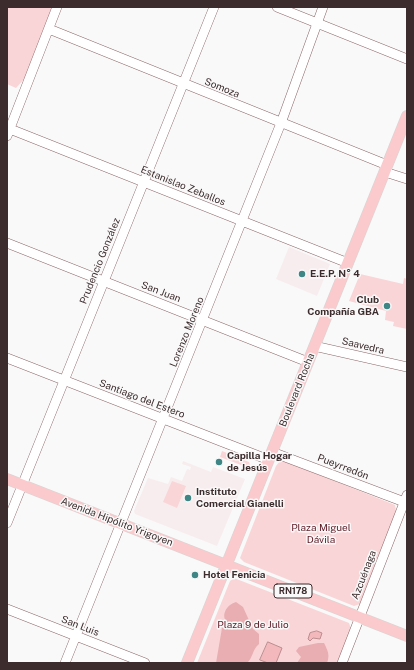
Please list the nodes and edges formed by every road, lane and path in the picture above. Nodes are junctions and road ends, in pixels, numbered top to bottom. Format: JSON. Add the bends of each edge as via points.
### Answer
{"nodes":[{"id":1,"x":58,"y":7,"type":"edge"},
{"id":2,"x":214,"y":7,"type":"edge"},
{"id":3,"x":277,"y":7,"type":"edge"},
{"id":4,"x":323,"y":7,"type":"edge"},
{"id":5,"x":317,"y":23,"type":"junction"},
{"id":6,"x":49,"y":29,"type":"junction"},
{"id":7,"x":407,"y":59,"type":"edge"},
{"id":8,"x":182,"y":84,"type":"junction"},
{"id":9,"x":407,"y":116,"type":"edge"},
{"id":10,"x":281,"y":123,"type":"junction"},
{"id":11,"x":8,"y":133,"type":"edge"},
{"id":12,"x":386,"y":168,"type":"junction"},
{"id":13,"x":407,"y":179,"type":"edge"},
{"id":14,"x":144,"y":182,"type":"junction"},
{"id":15,"x":242,"y":222,"type":"junction"},
{"id":16,"x":7,"y":242,"type":"edge"},
{"id":17,"x":348,"y":263,"type":"junction"},
{"id":18,"x":104,"y":281,"type":"junction"},
{"id":19,"x":204,"y":320,"type":"junction"},
{"id":20,"x":314,"y":346,"type":"junction"},
{"id":21,"x":7,"y":358,"type":"edge"},
{"id":22,"x":308,"y":362,"type":"junction"},
{"id":23,"x":407,"y":366,"type":"edge"},
{"id":24,"x":63,"y":380,"type":"junction"},
{"id":25,"x":163,"y":419,"type":"junction"},
{"id":26,"x":270,"y":456,"type":"junction"},
{"id":27,"x":7,"y":479,"type":"edge"},
{"id":28,"x":22,"y":485,"type":"junction"},
{"id":29,"x":406,"y":500,"type":"edge"},
{"id":30,"x":7,"y":523,"type":"edge"},
{"id":31,"x":120,"y":523,"type":"junction"},
{"id":32,"x":226,"y":564,"type":"junction"},
{"id":33,"x":7,"y":609,"type":"edge"},
{"id":34,"x":360,"y":617,"type":"junction"},
{"id":35,"x":76,"y":636,"type":"junction"},
{"id":36,"x":407,"y":636,"type":"edge"},
{"id":37,"x":65,"y":663,"type":"edge"},
{"id":38,"x":145,"y":663,"type":"edge"},
{"id":39,"x":187,"y":663,"type":"edge"},
{"id":40,"x":342,"y":663,"type":"edge"}],
"edges":[{"from":1,"to":6,"type":"street"},
{"from":2,"to":8,"type":"street","name":"Prudencio González"},
{"from":3,"to":5,"type":"street"},
{"from":4,"to":5,"type":"street","name":"Lorenzo Moreno"},
{"from":5,"to":7,"type":"street"},
{"from":5,"to":10,"type":"street","name":"Lorenzo Moreno"},
{"from":6,"to":8,"type":"street","name":"Somoza"},
{"from":6,"to":11,"type":"street"},
{"from":8,"to":10,"type":"street","name":"Somoza"},
{"from":8,"to":14,"type":"street","name":"Prudencio González"},
{"from":9,"to":12,"type":"main road","name":"Boulevard Rocha"},
{"from":10,"to":12,"type":"street","name":"Somoza"},
{"from":10,"to":15,"type":"street","name":"Lorenzo Moreno"},
{"from":11,"to":14,"type":"street","name":"Estanislao Zeballos"},
{"from":12,"to":13,"type":"street","name":"Somoza"},
{"from":12,"to":17,"type":"main road","name":"Boulevard Rocha"},
{"from":14,"to":15,"type":"street","name":"Estanislao Zeballos"},
{"from":14,"to":18,"type":"street","name":"Prudencio González"},
{"from":15,"to":17,"type":"street","name":"Estanislao Zeballos"},
{"from":15,"to":19,"type":"street","name":"Lorenzo Moreno"},
{"from":16,"to":18,"type":"street","name":"San Juan"},
{"from":17,"to":20,"type":"main road","name":"Boulevard Rocha"},
{"from":18,"to":19,"type":"street","name":"San Juan"},
{"from":18,"to":24,"type":"street","name":"Prudencio González"},
{"from":19,"to":22,"type":"street","name":"San Juan"},
{"from":19,"to":25,"type":"street","name":"Lorenzo Moreno"},
{"from":20,"to":22,"type":"main road","name":"Boulevard Rocha"},
{"from":20,"to":23,"type":"street","name":"Saavedra"},
{"from":21,"to":24,"type":"street","name":"Santiago del Estero"},
{"from":22,"to":26,"type":"main road","name":"Boulevard Rocha"},
{"from":24,"to":25,"type":"street","name":"Santiago del Estero"},
{"from":24,"to":28,"type":"street","name":"Prudencio González"},
{"from":25,"to":26,"type":"street","name":"Santiago del Estero"},
{"from":25,"to":31,"type":"street","name":"Lorenzo Moreno"},
{"from":26,"to":29,"type":"street","name":"Pueyrredón"},
{"from":26,"to":32,"type":"main road","name":"Boulevard Rocha"},
{"from":27,"to":28,"type":"main road","name":"Avenida Hipólito Yrigoyen","number":"RN178"},
{"from":28,"to":30,"type":"street","name":"Prudencio González"},
{"from":28,"to":31,"type":"main road","name":"Avenida Hipólito Yrigoyen","number":"RN178"},
{"from":29,"to":34,"type":"street","name":"Azcuénaga"},
{"from":31,"to":32,"type":"main road","name":"Avenida Hipólito Yrigoyen","number":"RN178"},
{"from":31,"to":35,"type":"street","name":"Lorenzo Moreno"},
{"from":32,"to":34,"type":"main road","number":"RN178"},
{"from":32,"to":39,"type":"main road","name":"Boulevard Rocha"},
{"from":33,"to":35,"type":"street","name":"San Luis"},
{"from":34,"to":36,"type":"main road","number":"RN178"},
{"from":34,"to":40,"type":"street","name":"Azcuénaga"},
{"from":35,"to":37,"type":"street","name":"Lorenzo Moreno"},
{"from":35,"to":38,"type":"street","name":"San Luis"}]}
